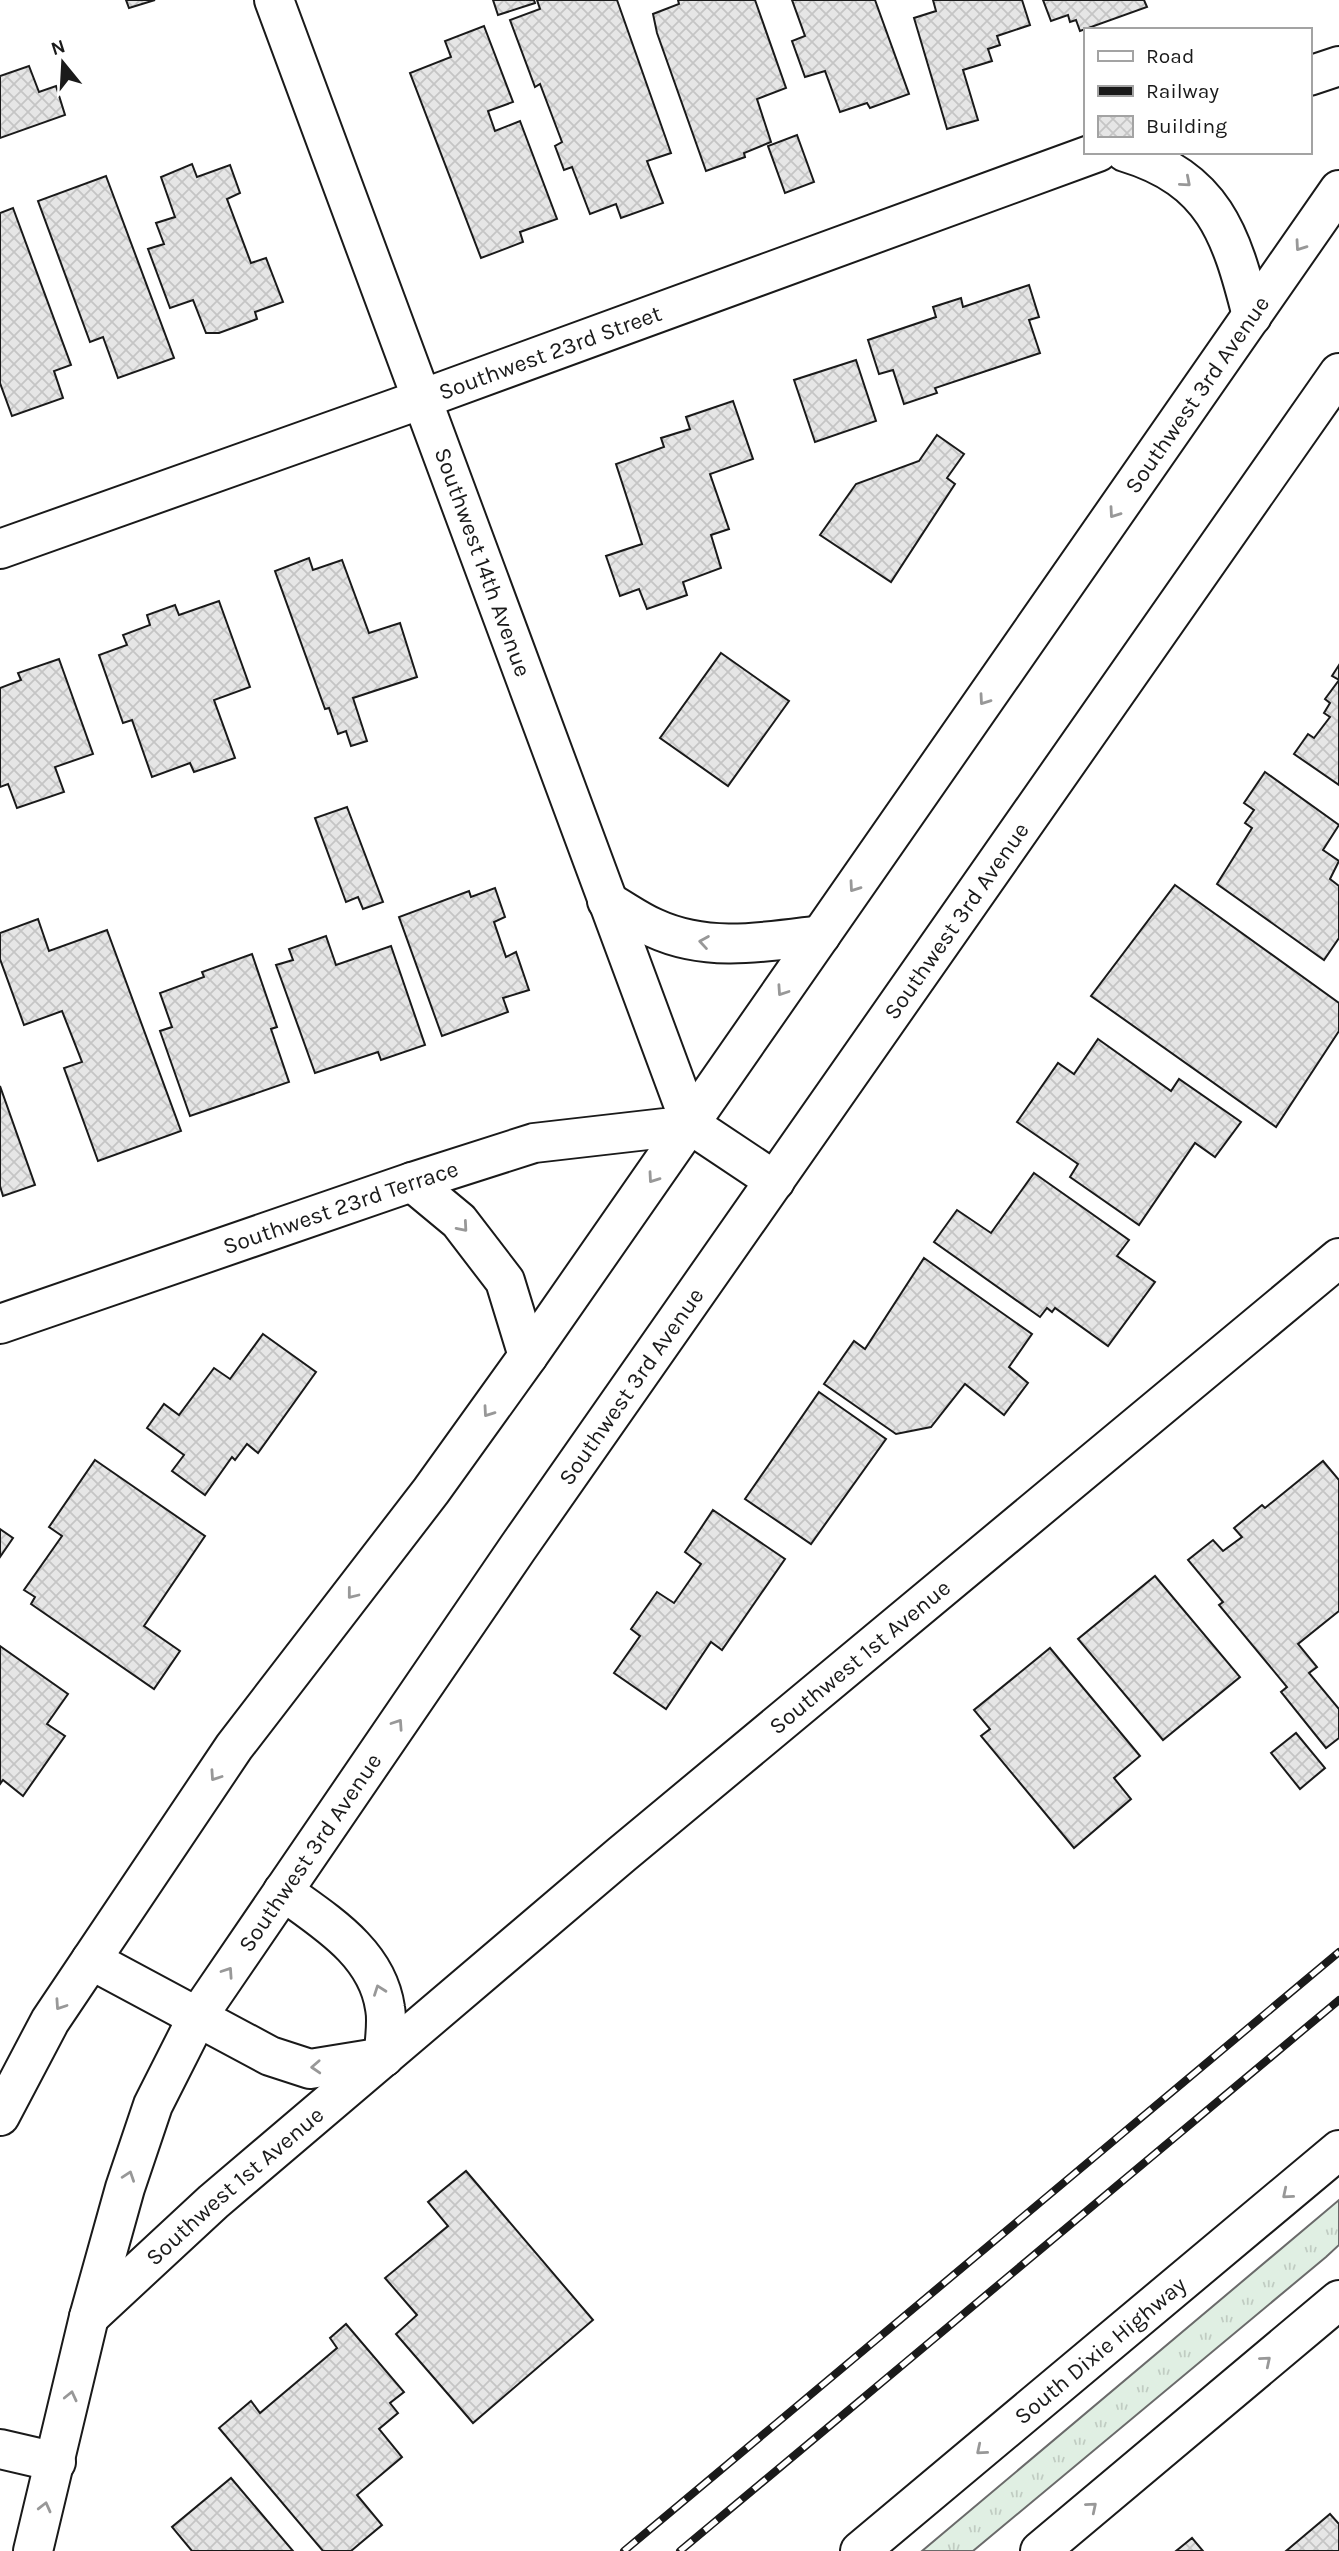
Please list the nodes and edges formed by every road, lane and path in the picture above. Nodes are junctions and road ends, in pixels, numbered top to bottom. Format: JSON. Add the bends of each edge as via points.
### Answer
{"nodes":[{"id":1,"x":274,"y":0,"type":"edge"},
{"id":2,"x":1339,"y":66,"type":"edge"},
{"id":3,"x":1311,"y":75,"type":"edge"},
{"id":4,"x":1093,"y":154,"type":"edge"},
{"id":5,"x":1132,"y":154,"type":"edge"},
{"id":6,"x":1339,"y":190,"type":"edge"},
{"id":7,"x":1252,"y":316,"type":"junction"},
{"id":8,"x":1339,"y":373,"type":"edge"},
{"id":9,"x":422,"y":399,"type":"junction"},
{"id":10,"x":0,"y":549,"type":"edge"},
{"id":11,"x":607,"y":901,"type":"junction"},
{"id":12,"x":821,"y":935,"type":"junction"},
{"id":13,"x":691,"y":1125,"type":"junction"},
{"id":14,"x":775,"y":1181,"type":"junction"},
{"id":15,"x":412,"y":1182,"type":"junction"},
{"id":16,"x":1339,"y":1258,"type":"edge"},
{"id":17,"x":0,"y":1324,"type":"edge"},
{"id":18,"x":528,"y":1356,"type":"junction"},
{"id":19,"x":283,"y":1891,"type":"junction"},
{"id":20,"x":91,"y":1960,"type":"junction"},
{"id":21,"x":198,"y":2016,"type":"junction"},
{"id":22,"x":384,"y":2057,"type":"junction"},
{"id":23,"x":0,"y":2116,"type":"edge"},
{"id":24,"x":1339,"y":2150,"type":"edge"},
{"id":25,"x":1339,"y":2300,"type":"edge"},
{"id":26,"x":89,"y":2316,"type":"junction"},
{"id":27,"x":0,"y":2449,"type":"edge"},
{"id":28,"x":56,"y":2462,"type":"junction"},
{"id":29,"x":33,"y":2551,"type":"edge"},
{"id":30,"x":860,"y":2551,"type":"edge"},
{"id":31,"x":1040,"y":2551,"type":"edge"}],
"edges":[{"from":1,"to":9,"type":"main road","name":"Southwest 14th Avenue"},
{"from":2,"to":3,"type":"main road"},
{"from":4,"to":9,"type":"main road","name":"Southwest 23rd Street"},
{"from":5,"to":7,"type":"main road","one_way":true,"via":[[1180,176],[1208,202],[1227,232]]},
{"from":6,"to":7,"type":"main road","name":"Southwest 3rd Avenue","one_way":true},
{"from":7,"to":12,"type":"main road","name":"Southwest 3rd Avenue","one_way":true},
{"from":8,"to":14,"type":"main road","name":"Southwest 3rd Avenue"},
{"from":9,"to":10,"type":"main road","name":"Southwest 23rd Street"},
{"from":9,"to":11,"type":"main road","name":"Southwest 14th Avenue"},
{"from":12,"to":11,"type":"main road","one_way":true,"via":[[710,944],[654,928]]},
{"from":11,"to":13,"type":"main road","name":"Southwest 14th Avenue"},
{"from":12,"to":13,"type":"main road","name":"Southwest 3rd Avenue","one_way":true},
{"from":13,"to":14,"type":"main road"},
{"from":13,"to":15,"type":"main road","name":"Southwest 23rd Terrace","via":[[534,1143]]},
{"from":13,"to":18,"type":"main road","name":"Southwest 3rd Avenue","one_way":true},
{"from":19,"to":14,"type":"main road","name":"Southwest 3rd Avenue","one_way":true},
{"from":15,"to":17,"type":"main road","name":"Southwest 23rd Terrace"},
{"from":15,"to":18,"type":"main road","one_way":true,"via":[[458,1221],[505,1281]]},
{"from":16,"to":22,"type":"main road","name":"Southwest 1st Avenue"},
{"from":18,"to":20,"type":"main road","name":"Southwest 3rd Avenue","one_way":true,"via":[[432,1492],[234,1747]]},
{"from":21,"to":19,"type":"main road","name":"Southwest 3rd Avenue","one_way":true},
{"from":22,"to":19,"type":"main road","one_way":true,"via":[[385,2007],[370,1965],[343,1936]]},
{"from":20,"to":21,"type":"main road","name":"Southwest 1st Avenue"},
{"from":20,"to":23,"type":"main road","name":"Southwest 3rd Avenue","one_way":true,"via":[[50,2021]]},
{"from":22,"to":21,"type":"main road","name":"Southwest 1st Avenue","one_way":true,"via":[[310,2069],[270,2056]]},
{"from":26,"to":21,"type":"main road","name":"Southwest 3rd Avenue","one_way":true,"via":[[124,2188],[153,2105]]},
{"from":22,"to":26,"type":"main road","name":"Southwest 1st Avenue","via":[[213,2202]]},
{"from":24,"to":30,"type":"main road","name":"South Dixie Highway","one_way":true},
{"from":31,"to":25,"type":"main road","one_way":true},
{"from":28,"to":26,"type":"main road","name":"Southwest 3rd Avenue","one_way":true},
{"from":27,"to":28,"type":"main road"},
{"from":29,"to":28,"type":"main road","name":"Southwest 3rd Avenue","one_way":true}]}
